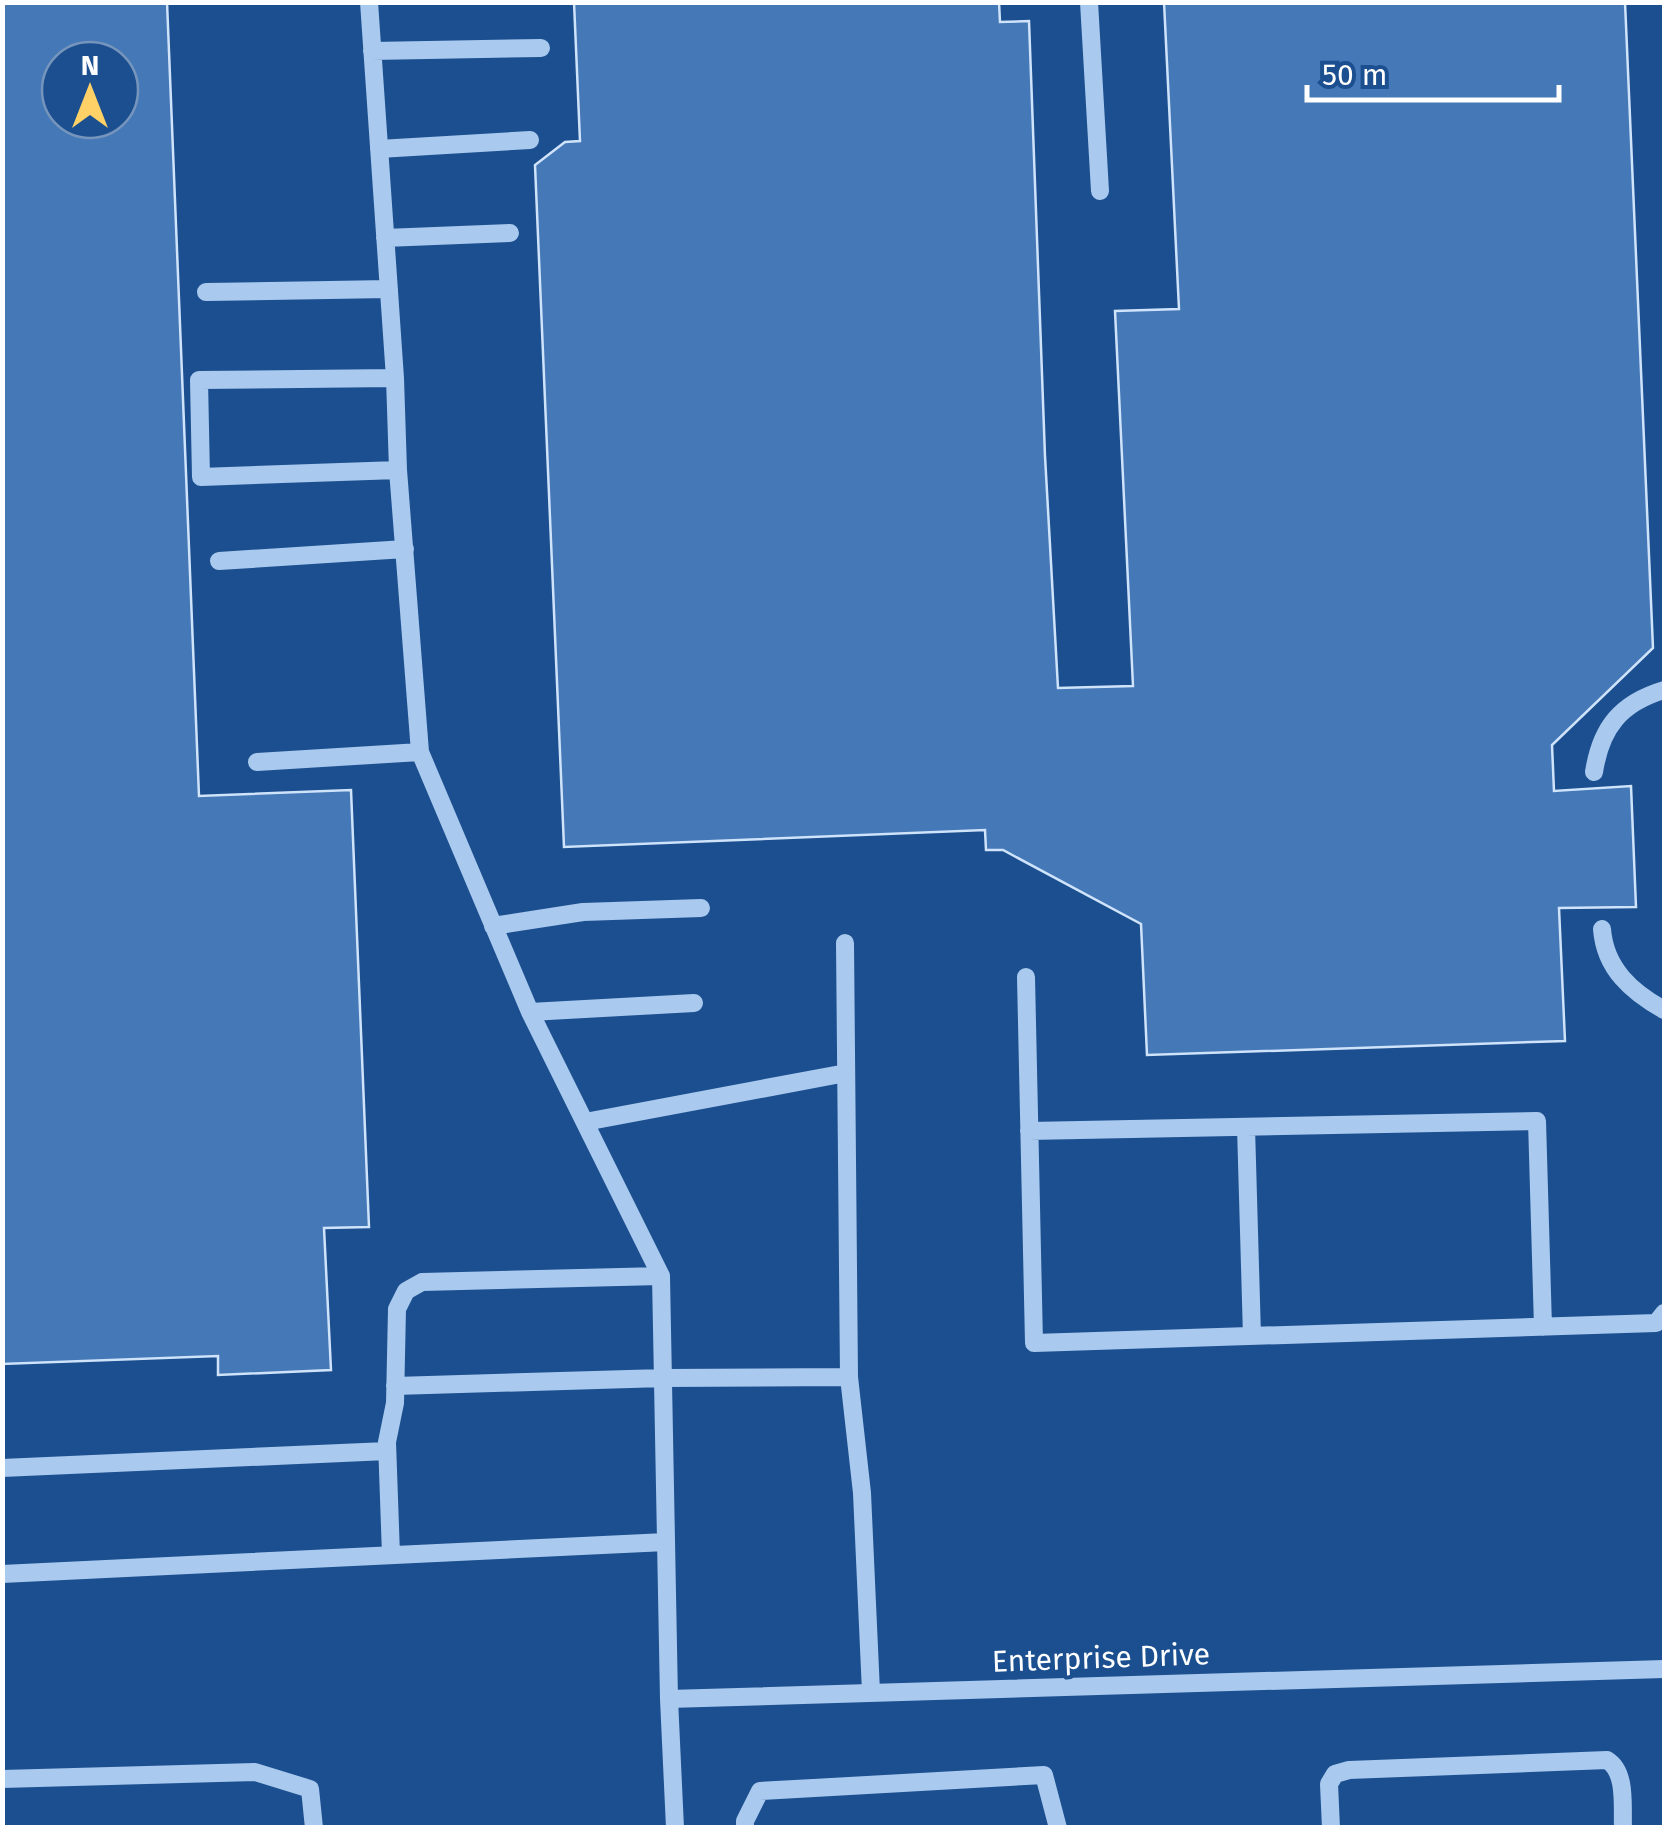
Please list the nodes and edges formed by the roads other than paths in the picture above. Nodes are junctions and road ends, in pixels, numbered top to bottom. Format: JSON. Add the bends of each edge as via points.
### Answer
{"nodes":[{"id":1,"x":368,"y":2,"type":"edge"},
{"id":2,"x":1089,"y":2,"type":"edge"},
{"id":3,"x":541,"y":48,"type":"dead end"},
{"id":4,"x":372,"y":51,"type":"junction"},
{"id":5,"x":530,"y":140,"type":"dead end"},
{"id":6,"x":378,"y":149,"type":"junction"},
{"id":7,"x":1100,"y":191,"type":"dead end"},
{"id":8,"x":510,"y":233,"type":"dead end"},
{"id":9,"x":385,"y":238,"type":"junction"},
{"id":10,"x":388,"y":289,"type":"junction"},
{"id":11,"x":206,"y":292,"type":"dead end"},
{"id":12,"x":395,"y":378,"type":"junction"},
{"id":13,"x":398,"y":470,"type":"junction"},
{"id":14,"x":405,"y":549,"type":"junction"},
{"id":15,"x":219,"y":560,"type":"dead end"},
{"id":16,"x":1664,"y":690,"type":"edge"},
{"id":17,"x":420,"y":752,"type":"junction"},
{"id":18,"x":257,"y":762,"type":"dead end"},
{"id":19,"x":1594,"y":772,"type":"dead end"},
{"id":20,"x":701,"y":908,"type":"dead end"},
{"id":21,"x":494,"y":926,"type":"junction"},
{"id":22,"x":1602,"y":929,"type":"dead end"},
{"id":23,"x":845,"y":943,"type":"dead end"},
{"id":24,"x":1026,"y":978,"type":"dead end"},
{"id":25,"x":694,"y":1003,"type":"dead end"},
{"id":26,"x":1664,"y":1010,"type":"edge"},
{"id":27,"x":530,"y":1012,"type":"junction"},
{"id":28,"x":846,"y":1074,"type":"junction"},
{"id":29,"x":584,"y":1122,"type":"junction"},
{"id":30,"x":1246,"y":1127,"type":"junction"},
{"id":31,"x":1030,"y":1131,"type":"junction"},
{"id":32,"x":661,"y":1276,"type":"junction"},
{"id":33,"x":1664,"y":1313,"type":"edge"},
{"id":34,"x":1543,"y":1326,"type":"junction"},
{"id":35,"x":1252,"y":1336,"type":"junction"},
{"id":36,"x":849,"y":1377,"type":"junction"},
{"id":37,"x":663,"y":1378,"type":"junction"},
{"id":38,"x":395,"y":1386,"type":"junction"},
{"id":39,"x":386,"y":1450,"type":"junction"},
{"id":40,"x":2,"y":1468,"type":"edge"},
{"id":41,"x":666,"y":1542,"type":"junction"},
{"id":42,"x":391,"y":1556,"type":"junction"},
{"id":43,"x":2,"y":1574,"type":"edge"},
{"id":44,"x":1664,"y":1669,"type":"edge"},
{"id":45,"x":871,"y":1692,"type":"junction"},
{"id":46,"x":669,"y":1698,"type":"junction"},
{"id":47,"x":2,"y":1779,"type":"edge"},
{"id":48,"x":314,"y":1828,"type":"edge"},
{"id":49,"x":675,"y":1828,"type":"edge"},
{"id":50,"x":746,"y":1828,"type":"edge"},
{"id":51,"x":1058,"y":1828,"type":"edge"},
{"id":52,"x":1331,"y":1828,"type":"edge"},
{"id":53,"x":1623,"y":1828,"type":"edge"}],
"edges":[{"from":1,"to":4,"type":"street"},
{"from":2,"to":7,"type":"street"},
{"from":3,"to":4,"type":"street"},
{"from":4,"to":6,"type":"street"},
{"from":5,"to":6,"type":"street"},
{"from":6,"to":9,"type":"street"},
{"from":8,"to":9,"type":"street"},
{"from":9,"to":10,"type":"street"},
{"from":10,"to":11,"type":"street"},
{"from":10,"to":12,"type":"street"},
{"from":12,"to":13,"type":"street"},
{"from":12,"to":13,"type":"street","via":[[199,380],[201,478]]},
{"from":13,"to":14,"type":"street"},
{"from":14,"to":15,"type":"street"},
{"from":14,"to":17,"type":"street"},
{"from":16,"to":19,"type":"street","via":[[1613,719]]},
{"from":17,"to":18,"type":"street"},
{"from":17,"to":21,"type":"street"},
{"from":20,"to":21,"type":"street","via":[[583,912]]},
{"from":21,"to":27,"type":"street"},
{"from":22,"to":26,"type":"street","via":[[1621,979]]},
{"from":23,"to":28,"type":"street"},
{"from":24,"to":31,"type":"street"},
{"from":25,"to":27,"type":"street"},
{"from":27,"to":29,"type":"street"},
{"from":28,"to":29,"type":"street"},
{"from":28,"to":36,"type":"street"},
{"from":29,"to":32,"type":"street"},
{"from":30,"to":31,"type":"street"},
{"from":30,"to":34,"type":"street","via":[[1538,1121]]},
{"from":30,"to":35,"type":"street"},
{"from":31,"to":35,"type":"street","via":[[1034,1343]]},
{"from":32,"to":37,"type":"street"},
{"from":32,"to":38,"type":"street","via":[[422,1282],[406,1290],[397,1309]]},
{"from":33,"to":34,"type":"street","via":[[1656,1323]]},
{"from":34,"to":35,"type":"street"},
{"from":36,"to":37,"type":"street"},
{"from":36,"to":45,"type":"street"},
{"from":37,"to":38,"type":"street"},
{"from":37,"to":41,"type":"street"},
{"from":38,"to":39,"type":"street"},
{"from":39,"to":40,"type":"street"},
{"from":39,"to":42,"type":"street"},
{"from":41,"to":42,"type":"street"},
{"from":41,"to":46,"type":"street"},
{"from":42,"to":43,"type":"street"},
{"from":44,"to":45,"type":"street","name":"Enterprise Drive"},
{"from":45,"to":46,"type":"street","name":"Enterprise Drive"},
{"from":46,"to":49,"type":"street"},
{"from":47,"to":48,"type":"street","via":[[256,1772],[310,1789]]},
{"from":50,"to":51,"type":"street","via":[[760,1790],[1044,1775]]},
{"from":52,"to":53,"type":"street","via":[[1330,1784],[1348,1770],[1608,1760],[1620,1774]]}]}
